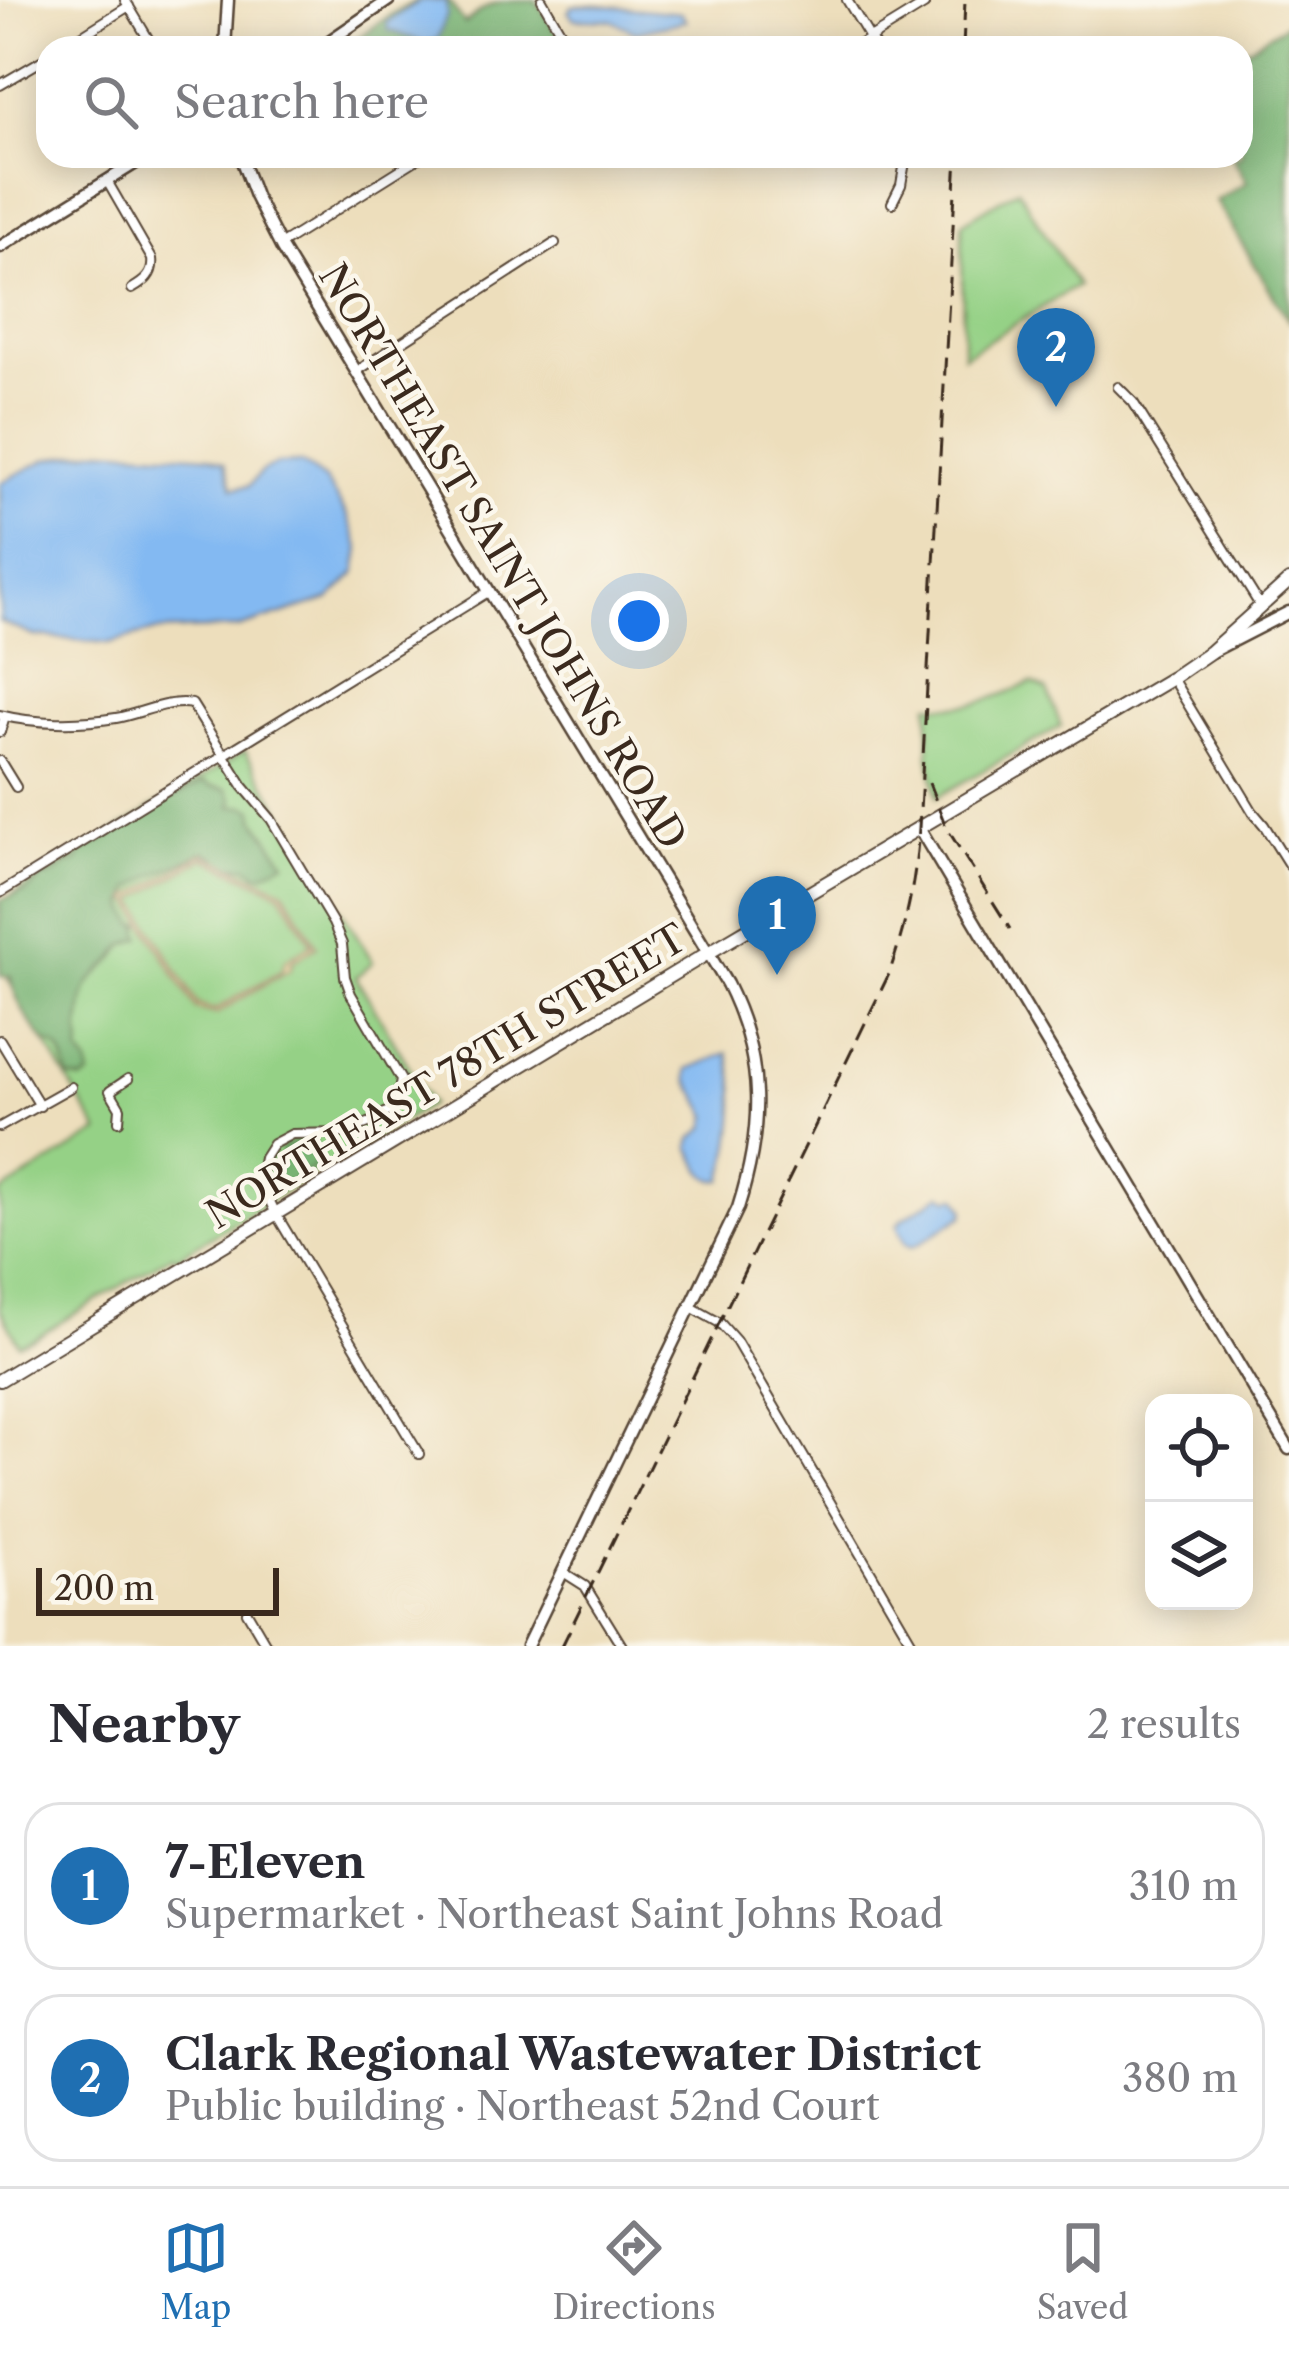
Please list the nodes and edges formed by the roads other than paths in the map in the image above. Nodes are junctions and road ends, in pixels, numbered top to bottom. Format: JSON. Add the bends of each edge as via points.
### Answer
{"nodes":[{"id":1,"x":228,"y":0,"type":"edge"},
{"id":2,"x":388,"y":0,"type":"edge"},
{"id":3,"x":542,"y":0,"type":"edge"},
{"id":4,"x":847,"y":0,"type":"edge"},
{"id":5,"x":127,"y":3,"type":"edge"},
{"id":6,"x":924,"y":5,"type":"dead end"},
{"id":7,"x":79,"y":36,"type":"edge"},
{"id":8,"x":147,"y":36,"type":"edge"},
{"id":9,"x":226,"y":36,"type":"edge"},
{"id":10,"x":337,"y":36,"type":"edge"},
{"id":11,"x":564,"y":36,"type":"edge"},
{"id":12,"x":869,"y":36,"type":"edge"},
{"id":13,"x":873,"y":36,"type":"edge"},
{"id":14,"x":36,"y":64,"type":"edge"},
{"id":15,"x":0,"y":85,"type":"edge"},
{"id":16,"x":128,"y":168,"type":"edge"},
{"id":17,"x":245,"y":168,"type":"edge"},
{"id":18,"x":403,"y":168,"type":"edge"},
{"id":19,"x":904,"y":168,"type":"edge"},
{"id":20,"x":107,"y":181,"type":"junction"},
{"id":21,"x":892,"y":202,"type":"dead end"},
{"id":22,"x":554,"y":243,"type":"dead end"},
{"id":23,"x":280,"y":245,"type":"junction"},
{"id":24,"x":0,"y":247,"type":"edge"},
{"id":25,"x":132,"y":289,"type":"dead end"},
{"id":26,"x":356,"y":372,"type":"junction"},
{"id":27,"x":1118,"y":388,"type":"dead end"},
{"id":28,"x":1289,"y":580,"type":"edge"},
{"id":29,"x":488,"y":592,"type":"junction"},
{"id":30,"x":1261,"y":608,"type":"junction"},
{"id":31,"x":1289,"y":612,"type":"edge"},
{"id":32,"x":1210,"y":652,"type":"junction"},
{"id":33,"x":1172,"y":678,"type":"junction"},
{"id":34,"x":2,"y":715,"type":"edge"},
{"id":35,"x":0,"y":732,"type":"edge"},
{"id":36,"x":223,"y":754,"type":"junction"},
{"id":37,"x":0,"y":761,"type":"edge"},
{"id":38,"x":16,"y":787,"type":"dead end"},
{"id":39,"x":920,"y":828,"type":"junction"},
{"id":40,"x":1289,"y":843,"type":"edge"},
{"id":41,"x":1279,"y":849,"type":"junction"},
{"id":42,"x":1289,"y":866,"type":"edge"},
{"id":43,"x":0,"y":893,"type":"edge"},
{"id":44,"x":708,"y":953,"type":"junction"},
{"id":45,"x":0,"y":1040,"type":"edge"},
{"id":46,"x":128,"y":1079,"type":"dead end"},
{"id":47,"x":71,"y":1087,"type":"dead end"},
{"id":48,"x":40,"y":1106,"type":"junction"},
{"id":49,"x":119,"y":1121,"type":"dead end"},
{"id":50,"x":0,"y":1127,"type":"edge"},
{"id":51,"x":276,"y":1214,"type":"junction"},
{"id":52,"x":691,"y":1307,"type":"junction"},
{"id":53,"x":0,"y":1380,"type":"edge"},
{"id":54,"x":1289,"y":1449,"type":"edge"},
{"id":55,"x":419,"y":1454,"type":"dead end"},
{"id":56,"x":562,"y":1572,"type":"junction"},
{"id":57,"x":247,"y":1612,"type":"dead end"},
{"id":58,"x":267,"y":1646,"type":"edge"},
{"id":59,"x":527,"y":1646,"type":"edge"},
{"id":60,"x":622,"y":1646,"type":"edge"},
{"id":61,"x":914,"y":1646,"type":"edge"}],
"edges":[{"from":1,"to":9,"type":"main road"},
{"from":2,"to":10,"type":"main road"},
{"from":3,"to":11,"type":"street"},
{"from":4,"to":12,"type":"street"},
{"from":5,"to":7,"type":"street"},
{"from":5,"to":8,"type":"street"},
{"from":6,"to":13,"type":"street"},
{"from":14,"to":15,"type":"street"},
{"from":16,"to":20,"type":"main road"},
{"from":17,"to":23,"type":"main road","name":"NORTHEAST SAINT JOHNS ROAD"},
{"from":18,"to":23,"type":"street"},
{"from":19,"to":21,"type":"street"},
{"from":20,"to":24,"type":"main road"},
{"from":20,"to":25,"type":"street","via":[[149,250],[153,268]]},
{"from":22,"to":26,"type":"street"},
{"from":23,"to":26,"type":"main road","name":"NORTHEAST SAINT JOHNS ROAD"},
{"from":26,"to":29,"type":"main road","name":"NORTHEAST SAINT JOHNS ROAD"},
{"from":27,"to":30,"type":"street"},
{"from":28,"to":30,"type":"main road","name":"NORTHEAST 78TH STREET"},
{"from":29,"to":36,"type":"street"},
{"from":29,"to":44,"type":"main road","name":"NORTHEAST SAINT JOHNS ROAD"},
{"from":30,"to":32,"type":"main road","name":"NORTHEAST 78TH STREET"},
{"from":31,"to":32,"type":"main road"},
{"from":32,"to":33,"type":"main road","name":"NORTHEAST 78TH STREET"},
{"from":33,"to":39,"type":"main road","name":"NORTHEAST 78TH STREET"},
{"from":33,"to":41,"type":"street"},
{"from":34,"to":35,"type":"street"},
{"from":34,"to":36,"type":"street","via":[[106,719],[189,702]]},
{"from":36,"to":43,"type":"street"},
{"from":36,"to":51,"type":"street","via":[[333,922],[351,994],[398,1071],[400,1094],[390,1110],[358,1128],[292,1134],[273,1144],[261,1173]]},
{"from":37,"to":38,"type":"street"},
{"from":39,"to":44,"type":"main road","name":"NORTHEAST 78TH STREET"},
{"from":39,"to":54,"type":"main road"},
{"from":40,"to":41,"type":"street"},
{"from":41,"to":42,"type":"street"},
{"from":44,"to":51,"type":"main road","name":"NORTHEAST 78TH STREET"},
{"from":44,"to":52,"type":"main road","name":"NORTHEAST SAINT JOHNS ROAD","via":[[750,1046],[757,1123],[738,1208]]},
{"from":45,"to":48,"type":"street"},
{"from":46,"to":49,"type":"street","via":[[110,1091]]},
{"from":47,"to":48,"type":"street"},
{"from":48,"to":50,"type":"street"},
{"from":51,"to":53,"type":"main road","name":"NORTHEAST 78TH STREET"},
{"from":51,"to":55,"type":"street"},
{"from":52,"to":56,"type":"main road","name":"NORTHEAST SAINT JOHNS ROAD"},
{"from":52,"to":61,"type":"street","via":[[734,1336]]},
{"from":56,"to":59,"type":"main road","name":"NORTHEAST SAINT JOHNS ROAD"},
{"from":56,"to":60,"type":"street","via":[[589,1591]]},
{"from":57,"to":58,"type":"street"}]}
